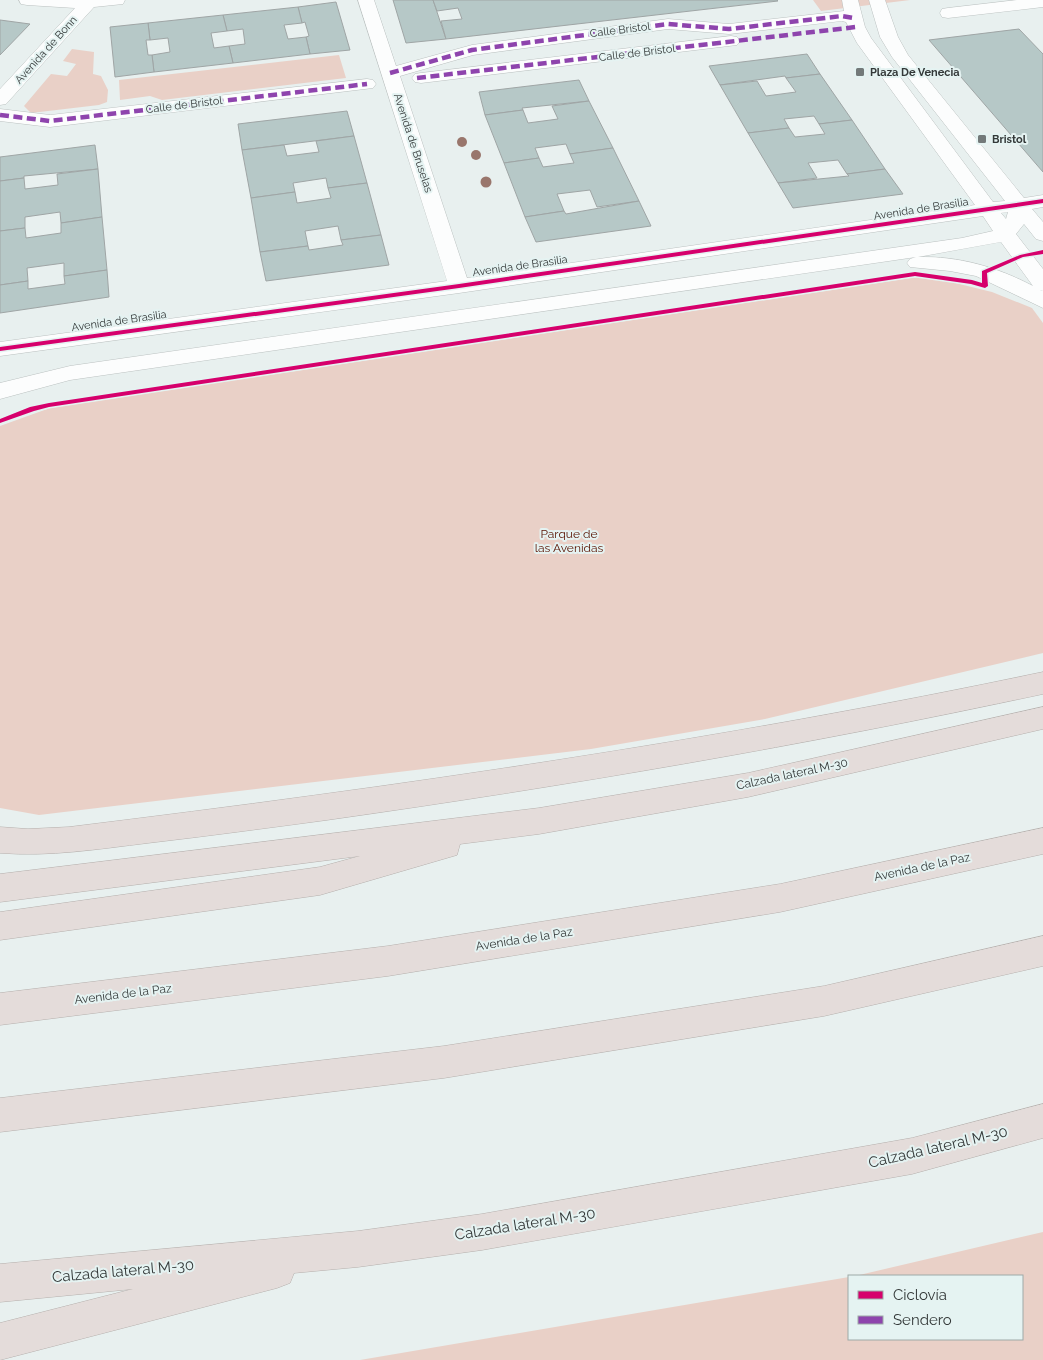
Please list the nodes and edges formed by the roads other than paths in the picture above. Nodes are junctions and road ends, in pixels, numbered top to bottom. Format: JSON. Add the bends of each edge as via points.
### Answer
{"nodes":[{"id":1,"x":27,"y":0,"type":"edge"},
{"id":2,"x":117,"y":0,"type":"edge"},
{"id":3,"x":366,"y":0,"type":"edge"},
{"id":4,"x":877,"y":0,"type":"edge"},
{"id":5,"x":90,"y":1,"type":"edge"},
{"id":6,"x":1043,"y":2,"type":"edge"},
{"id":7,"x":948,"y":14,"type":"dead end"},
{"id":8,"x":853,"y":15,"type":"edge"},
{"id":9,"x":390,"y":73,"type":"junction"},
{"id":10,"x":417,"y":78,"type":"dead end"},
{"id":11,"x":367,"y":84,"type":"dead end"},
{"id":12,"x":2,"y":94,"type":"edge"},
{"id":13,"x":0,"y":115,"type":"edge"},
{"id":14,"x":1043,"y":201,"type":"edge"},
{"id":15,"x":1019,"y":205,"type":"junction"},
{"id":16,"x":988,"y":210,"type":"junction"},
{"id":17,"x":1005,"y":233,"type":"junction"},
{"id":18,"x":1043,"y":235,"type":"edge"},
{"id":19,"x":821,"y":265,"type":"junction"},
{"id":20,"x":1043,"y":284,"type":"edge"},
{"id":21,"x":459,"y":286,"type":"junction"},
{"id":22,"x":1043,"y":301,"type":"edge"},
{"id":23,"x":0,"y":349,"type":"edge"},
{"id":24,"x":0,"y":391,"type":"edge"},
{"id":25,"x":1043,"y":683,"type":"edge"},
{"id":26,"x":1043,"y":718,"type":"edge"},
{"id":27,"x":539,"y":821,"type":"junction"},
{"id":28,"x":0,"y":840,"type":"edge"},
{"id":29,"x":1043,"y":841,"type":"edge"},
{"id":30,"x":0,"y":888,"type":"edge"},
{"id":31,"x":0,"y":926,"type":"edge"},
{"id":32,"x":1043,"y":951,"type":"edge"},
{"id":33,"x":0,"y":1009,"type":"edge"},
{"id":34,"x":0,"y":1115,"type":"edge"},
{"id":35,"x":1043,"y":1121,"type":"edge"},
{"id":36,"x":358,"y":1249,"type":"junction"},
{"id":37,"x":0,"y":1283,"type":"edge"},
{"id":38,"x":0,"y":1342,"type":"edge"}],
"edges":[{"from":1,"to":5,"type":"street"},
{"from":2,"to":5,"type":"street"},
{"from":3,"to":9,"type":"street","name":"Avenida de Bruselas"},
{"from":4,"to":15,"type":"street","via":[[889,37],[901,57]]},
{"from":5,"to":12,"type":"street","name":"Avenida de Bonn"},
{"from":6,"to":7,"type":"street"},
{"from":8,"to":9,"type":"street","name":"Calle Bristol","via":[[729,29],[668,24],[472,50]]},
{"from":8,"to":10,"type":"street","name":"Calle de Bristol"},
{"from":8,"to":16,"type":"street","via":[[876,59]]},
{"from":9,"to":21,"type":"street","name":"Avenida de Bruselas"},
{"from":11,"to":13,"type":"street","name":"Calle de Bristol","via":[[50,121]]},
{"from":14,"to":15,"type":"street","name":"Avenida de Brasilia"},
{"from":15,"to":16,"type":"street","name":"Avenida de Brasilia"},
{"from":15,"to":17,"type":"street","via":[[1013,228]]},
{"from":15,"to":18,"type":"street"},
{"from":16,"to":17,"type":"street"},
{"from":16,"to":21,"type":"street","name":"Avenida de Brasilia"},
{"from":17,"to":19,"type":"street","via":[[962,244]]},
{"from":17,"to":20,"type":"street"},
{"from":19,"to":22,"type":"street","via":[[846,268],[924,262],[959,265],[1014,284]]},
{"from":19,"to":24,"type":"street","via":[[70,373]]},
{"from":21,"to":23,"type":"street","name":"Avenida de Brasilia"},
{"from":25,"to":28,"type":"highway","via":[[911,713],[551,776],[69,840]]},
{"from":26,"to":27,"type":"highway","name":"Calzada lateral M-30","via":[[748,785]]},
{"from":27,"to":30,"type":"highway"},
{"from":27,"to":31,"type":"highway","via":[[320,881]]},
{"from":29,"to":33,"type":"highway","name":"Avenida de la Paz","via":[[780,898],[408,958]]},
{"from":32,"to":34,"type":"highway","via":[[824,1001],[444,1062]]},
{"from":35,"to":36,"type":"highway","name":"Calzada lateral M-30","via":[[912,1156],[482,1232]]},
{"from":36,"to":37,"type":"highway","name":"Calzada lateral M-30"},
{"from":36,"to":38,"type":"highway"}]}
